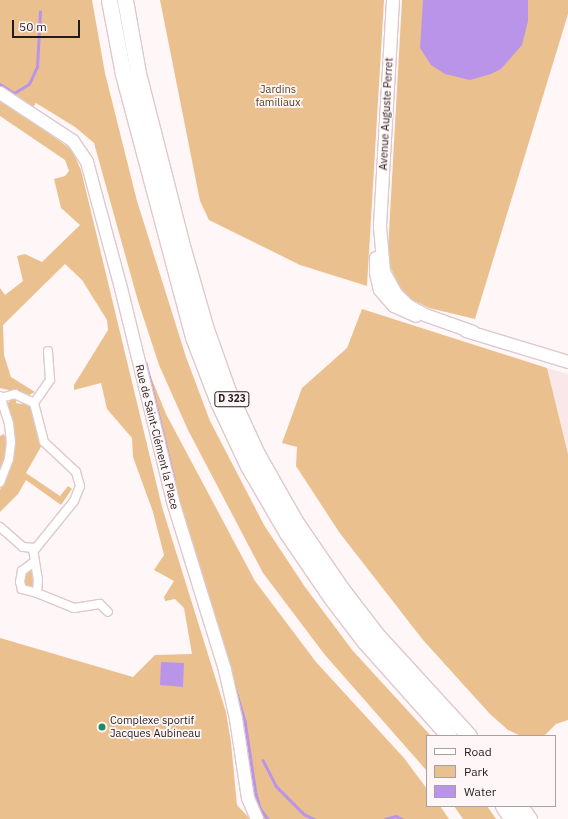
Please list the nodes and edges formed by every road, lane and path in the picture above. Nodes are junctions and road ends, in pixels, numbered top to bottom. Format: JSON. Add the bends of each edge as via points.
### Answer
{"nodes":[{"id":1,"x":109,"y":0,"type":"edge"},
{"id":2,"x":126,"y":0,"type":"edge"},
{"id":3,"x":134,"y":0,"type":"edge"},
{"id":4,"x":393,"y":0,"type":"edge"},
{"id":5,"x":132,"y":43,"type":"junction"},
{"id":6,"x":0,"y":93,"type":"edge"},
{"id":7,"x":48,"y":351,"type":"dead end"},
{"id":8,"x":568,"y":362,"type":"edge"},
{"id":9,"x":0,"y":397,"type":"edge"},
{"id":10,"x":34,"y":403,"type":"junction"},
{"id":11,"x":0,"y":482,"type":"edge"},
{"id":12,"x":0,"y":527,"type":"edge"},
{"id":13,"x":33,"y":549,"type":"junction"},
{"id":14,"x":34,"y":562,"type":"junction"},
{"id":15,"x":36,"y":593,"type":"junction"},
{"id":16,"x":108,"y":612,"type":"dead end"},
{"id":17,"x":449,"y":735,"type":"edge"},
{"id":18,"x":467,"y":735,"type":"edge"},
{"id":19,"x":504,"y":807,"type":"edge"},
{"id":20,"x":521,"y":807,"type":"edge"},
{"id":21,"x":257,"y":819,"type":"edge"},
{"id":22,"x":512,"y":819,"type":"edge"},
{"id":23,"x":529,"y":819,"type":"edge"}],
"edges":[{"from":1,"to":17,"type":"highway","number":"D 323","via":[[124,74],[193,337],[218,402],[248,466],[279,520],[332,599],[365,642]]},
{"from":2,"to":5,"type":"highway","number":"D 323"},
{"from":3,"to":5,"type":"highway","via":[[136,18]]},
{"from":4,"to":8,"type":"street","name":"Avenue Auguste Perret","via":[[380,228],[386,289],[417,311]]},
{"from":5,"to":18,"type":"highway","number":"D 323","via":[[180,242],[206,329],[228,391],[257,454],[295,521],[340,587],[376,634]]},
{"from":6,"to":21,"type":"street","name":"Rue de Saint-Clément la Place","via":[[64,134],[76,145],[87,162],[174,505],[225,670],[236,719],[248,798]]},
{"from":7,"to":10,"type":"street","via":[[50,380]]},
{"from":9,"to":10,"type":"street","via":[[15,394]]},
{"from":9,"to":11,"type":"street","via":[[9,424],[11,442],[9,459]]},
{"from":10,"to":13,"type":"street","via":[[44,442],[76,472],[80,486],[74,502],[41,544]]},
{"from":12,"to":13,"type":"street","via":[[23,547]]},
{"from":13,"to":14,"type":"street"},
{"from":14,"to":15,"type":"street","via":[[38,579]]},
{"from":14,"to":15,"type":"street","via":[[22,572],[20,582],[22,588]]},
{"from":15,"to":16,"type":"street","via":[[74,608],[100,604]]},
{"from":19,"to":22,"type":"highway"},
{"from":20,"to":23,"type":"highway"}]}
